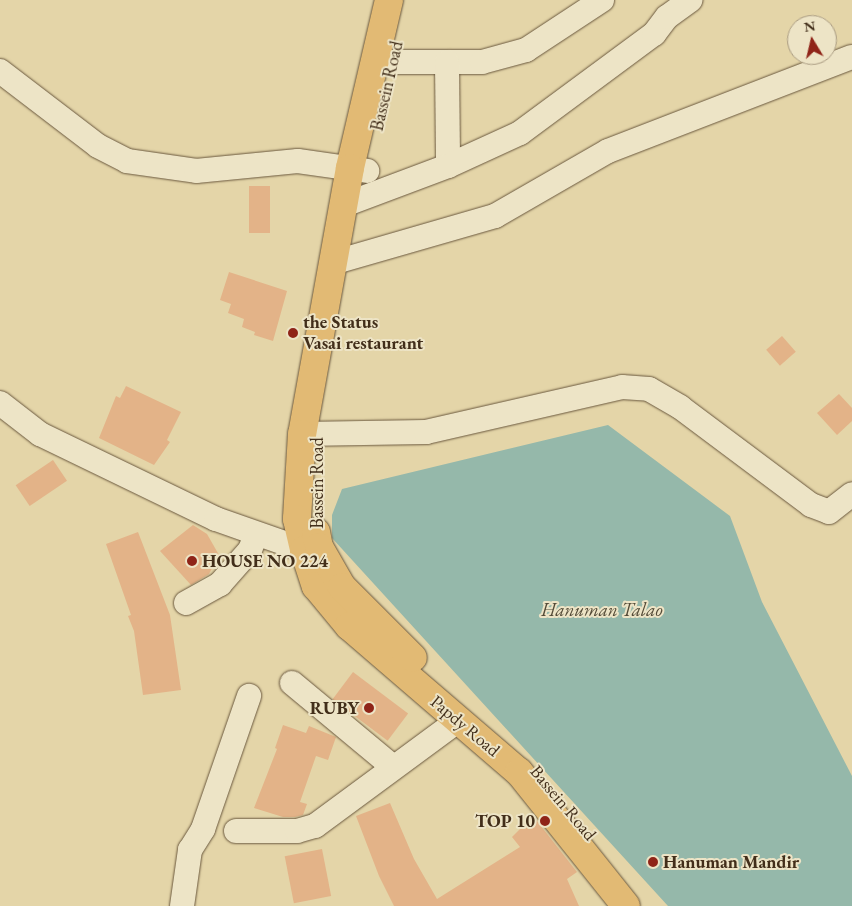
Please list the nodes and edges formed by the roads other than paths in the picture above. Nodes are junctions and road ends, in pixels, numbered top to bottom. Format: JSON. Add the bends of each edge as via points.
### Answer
{"nodes":[{"id":1,"x":389,"y":0,"type":"edge"},
{"id":2,"x":406,"y":0,"type":"edge"},
{"id":3,"x":602,"y":0,"type":"edge"},
{"id":4,"x":690,"y":0,"type":"edge"},
{"id":5,"x":852,"y":57,"type":"edge"},
{"id":6,"x":385,"y":62,"type":"junction"},
{"id":7,"x":447,"y":62,"type":"junction"},
{"id":8,"x":0,"y":71,"type":"edge"},
{"id":9,"x":448,"y":166,"type":"junction"},
{"id":10,"x":358,"y":169,"type":"junction"},
{"id":11,"x":352,"y":202,"type":"junction"},
{"id":12,"x":339,"y":261,"type":"junction"},
{"id":13,"x":0,"y":402,"type":"edge"},
{"id":14,"x":310,"y":434,"type":"junction"},
{"id":15,"x":852,"y":494,"type":"edge"},
{"id":16,"x":256,"y":534,"type":"junction"},
{"id":17,"x":311,"y":549,"type":"junction"},
{"id":18,"x":186,"y":603,"type":"dead end"},
{"id":19,"x":292,"y":683,"type":"dead end"},
{"id":20,"x":249,"y":696,"type":"dead end"},
{"id":21,"x":459,"y":720,"type":"junction"},
{"id":22,"x":392,"y":766,"type":"junction"},
{"id":23,"x":236,"y":831,"type":"dead end"},
{"id":24,"x":182,"y":906,"type":"edge"},
{"id":25,"x":626,"y":906,"type":"edge"},
{"id":26,"x":646,"y":906,"type":"edge"}],
"edges":[{"from":1,"to":6,"type":"main road","name":"Bassein Road"},
{"from":2,"to":6,"type":"main road","name":"Bassein Road"},
{"from":3,"to":7,"type":"street","via":[[526,50],[482,62]]},
{"from":4,"to":9,"type":"street","via":[[667,17],[654,34],[520,133]]},
{"from":5,"to":12,"type":"street","via":[[608,151],[494,216]]},
{"from":6,"to":7,"type":"street"},
{"from":6,"to":10,"type":"main road","name":"Bassein Road"},
{"from":7,"to":9,"type":"street"},
{"from":8,"to":10,"type":"street","via":[[98,146],[127,161],[196,172],[298,161]]},
{"from":9,"to":11,"type":"street"},
{"from":10,"to":11,"type":"main road","name":"Bassein Road"},
{"from":11,"to":12,"type":"main road","name":"Bassein Road"},
{"from":12,"to":14,"type":"main road","name":"Bassein Road","via":[[325,368]]},
{"from":13,"to":16,"type":"street","via":[[40,434],[113,472]]},
{"from":14,"to":15,"type":"street","via":[[426,432],[622,387],[649,389],[680,407],[811,505],[829,512]]},
{"from":14,"to":17,"type":"main road","name":"Bassein Road","via":[[297,519]]},
{"from":16,"to":17,"type":"street"},
{"from":16,"to":18,"type":"street","via":[[250,550],[220,584]]},
{"from":17,"to":21,"type":"main road","name":"Papdy Road","via":[[316,586],[349,626]]},
{"from":17,"to":26,"type":"main road","name":"Bassein Road","via":[[396,643],[541,773]]},
{"from":19,"to":22,"type":"street"},
{"from":20,"to":24,"type":"street","via":[[203,829],[190,850]]},
{"from":21,"to":22,"type":"street"},
{"from":21,"to":25,"type":"main road","name":"Papdy Road","via":[[519,772]]},
{"from":22,"to":23,"type":"street","via":[[306,830]]}]}
